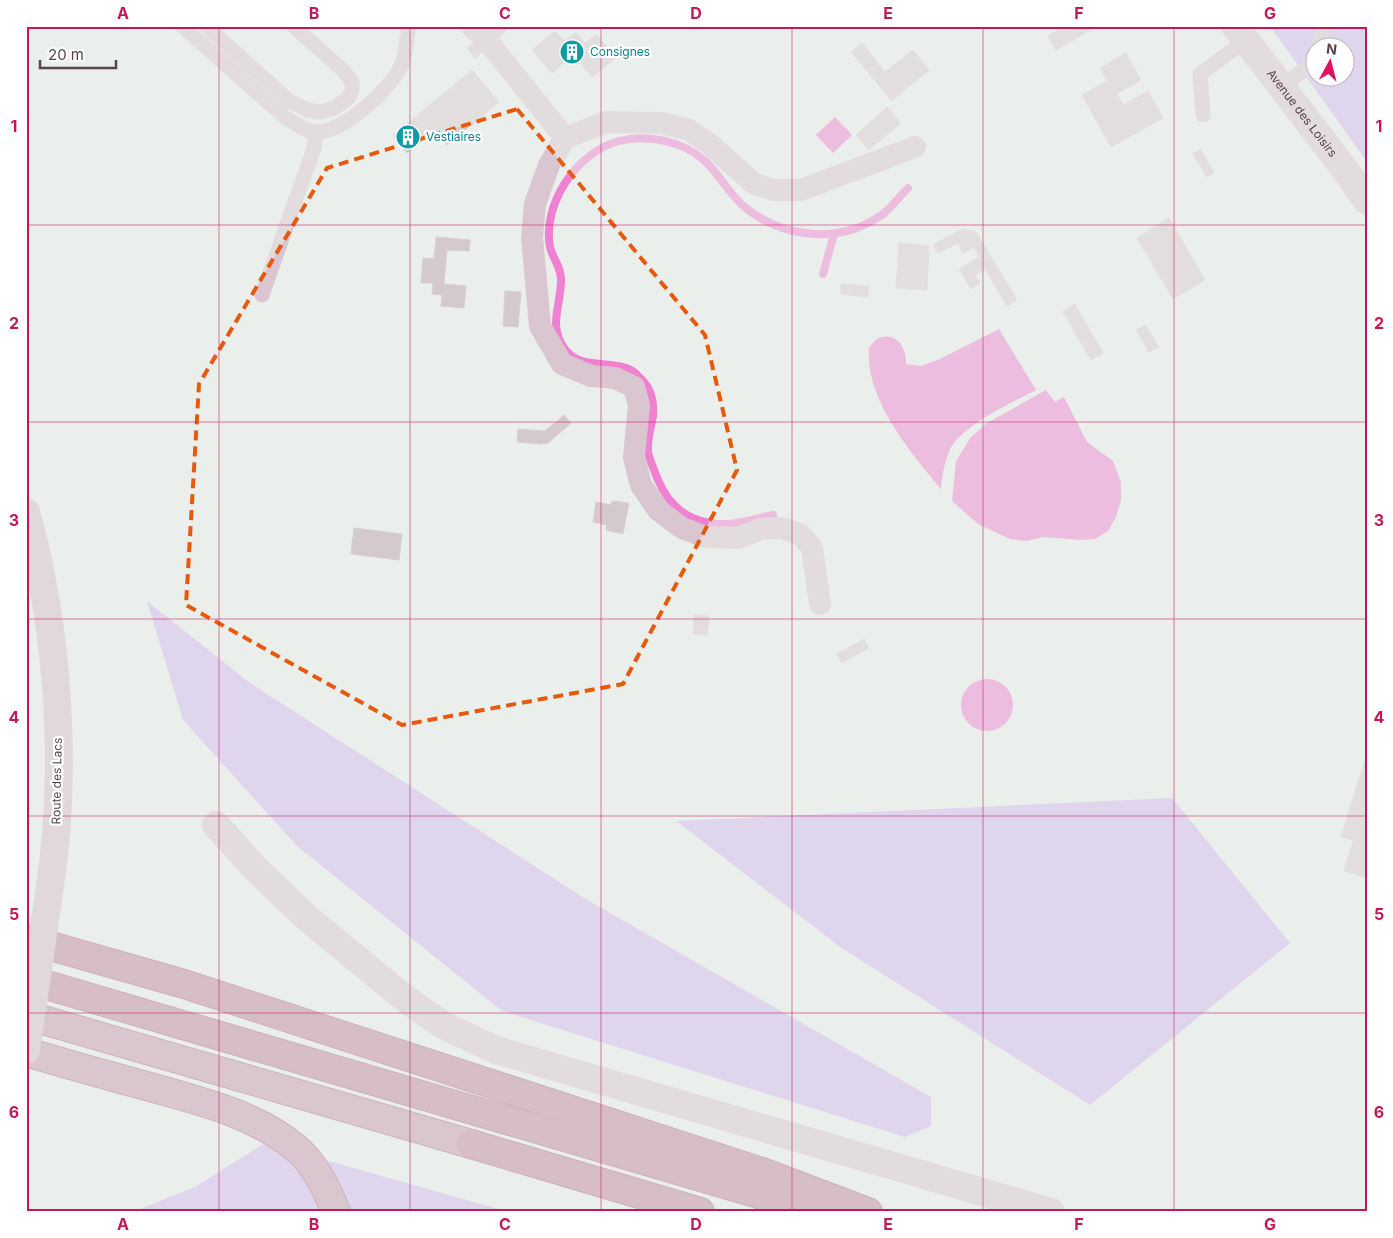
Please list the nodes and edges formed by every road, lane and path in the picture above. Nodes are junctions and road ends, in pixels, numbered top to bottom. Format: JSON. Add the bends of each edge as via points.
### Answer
{"nodes":[{"id":1,"x":182,"y":26,"type":"edge"},
{"id":2,"x":206,"y":26,"type":"edge"},
{"id":3,"x":293,"y":26,"type":"edge"},
{"id":4,"x":409,"y":26,"type":"edge"},
{"id":5,"x":471,"y":26,"type":"edge"},
{"id":6,"x":1326,"y":26,"type":"edge"},
{"id":7,"x":1240,"y":33,"type":"edge"},
{"id":8,"x":1321,"y":38,"type":"edge"},
{"id":9,"x":1306,"y":68,"type":"edge"},
{"id":10,"x":1282,"y":87,"type":"junction"},
{"id":11,"x":1203,"y":115,"type":"dead end"},
{"id":12,"x":316,"y":132,"type":"junction"},
{"id":13,"x":565,"y":138,"type":"junction"},
{"id":14,"x":915,"y":147,"type":"dead end"},
{"id":15,"x":1367,"y":201,"type":"edge"},
{"id":16,"x":262,"y":295,"type":"dead end"},
{"id":17,"x":26,"y":512,"type":"edge"},
{"id":18,"x":820,"y":604,"type":"dead end"},
{"id":19,"x":216,"y":825,"type":"dead end"},
{"id":20,"x":26,"y":940,"type":"edge"},
{"id":21,"x":26,"y":979,"type":"edge"},
{"id":22,"x":26,"y":1015,"type":"edge"},
{"id":23,"x":26,"y":1051,"type":"edge"},
{"id":24,"x":336,"y":1212,"type":"edge"},
{"id":25,"x":700,"y":1212,"type":"edge"},
{"id":26,"x":820,"y":1212,"type":"edge"},
{"id":27,"x":868,"y":1212,"type":"edge"},
{"id":28,"x":1051,"y":1212,"type":"edge"}],
"edges":[{"from":1,"to":12,"type":"lane","via":[[285,117]]},
{"from":2,"to":3,"type":"lane","via":[[289,101],[320,112],[335,108],[348,98],[352,82]]},
{"from":4,"to":12,"type":"lane","via":[[402,64],[389,84],[344,124]]},
{"from":5,"to":13,"type":"street","via":[[485,38]]},
{"from":6,"to":8,"type":"lane"},
{"from":7,"to":10,"type":"street","name":"Avenue des Loisirs"},
{"from":7,"to":11,"type":"lane","via":[[1200,74]]},
{"from":9,"to":10,"type":"lane"},
{"from":10,"to":15,"type":"street","name":"Avenue des Loisirs"},
{"from":12,"to":16,"type":"lane","via":[[314,148]]},
{"from":13,"to":14,"type":"street","via":[[606,122],[662,123],[689,130],[711,144],[753,183],[774,190],[801,190]]},
{"from":13,"to":18,"type":"street","via":[[549,165],[535,204],[532,236],[540,326],[562,364],[590,376],[615,378],[634,388],[639,405],[634,457],[641,485],[658,510],[682,528],[706,537],[738,538],[761,529],[782,528],[801,535],[812,548]]},
{"from":17,"to":23,"type":"main road","name":"Route des Lacs","bridge":true,"via":[[41,572],[53,652],[58,734],[54,860]]},
{"from":19,"to":28,"type":"street","via":[[306,918],[407,1000],[443,1025],[496,1050]]},
{"from":20,"to":27,"type":"highway","via":[[193,987],[766,1173]]},
{"from":21,"to":26,"type":"highway"},
{"from":22,"to":25,"type":"highway"},
{"from":23,"to":24,"type":"highway","via":[[222,1108],[252,1120],[297,1149],[314,1169]]}]}
